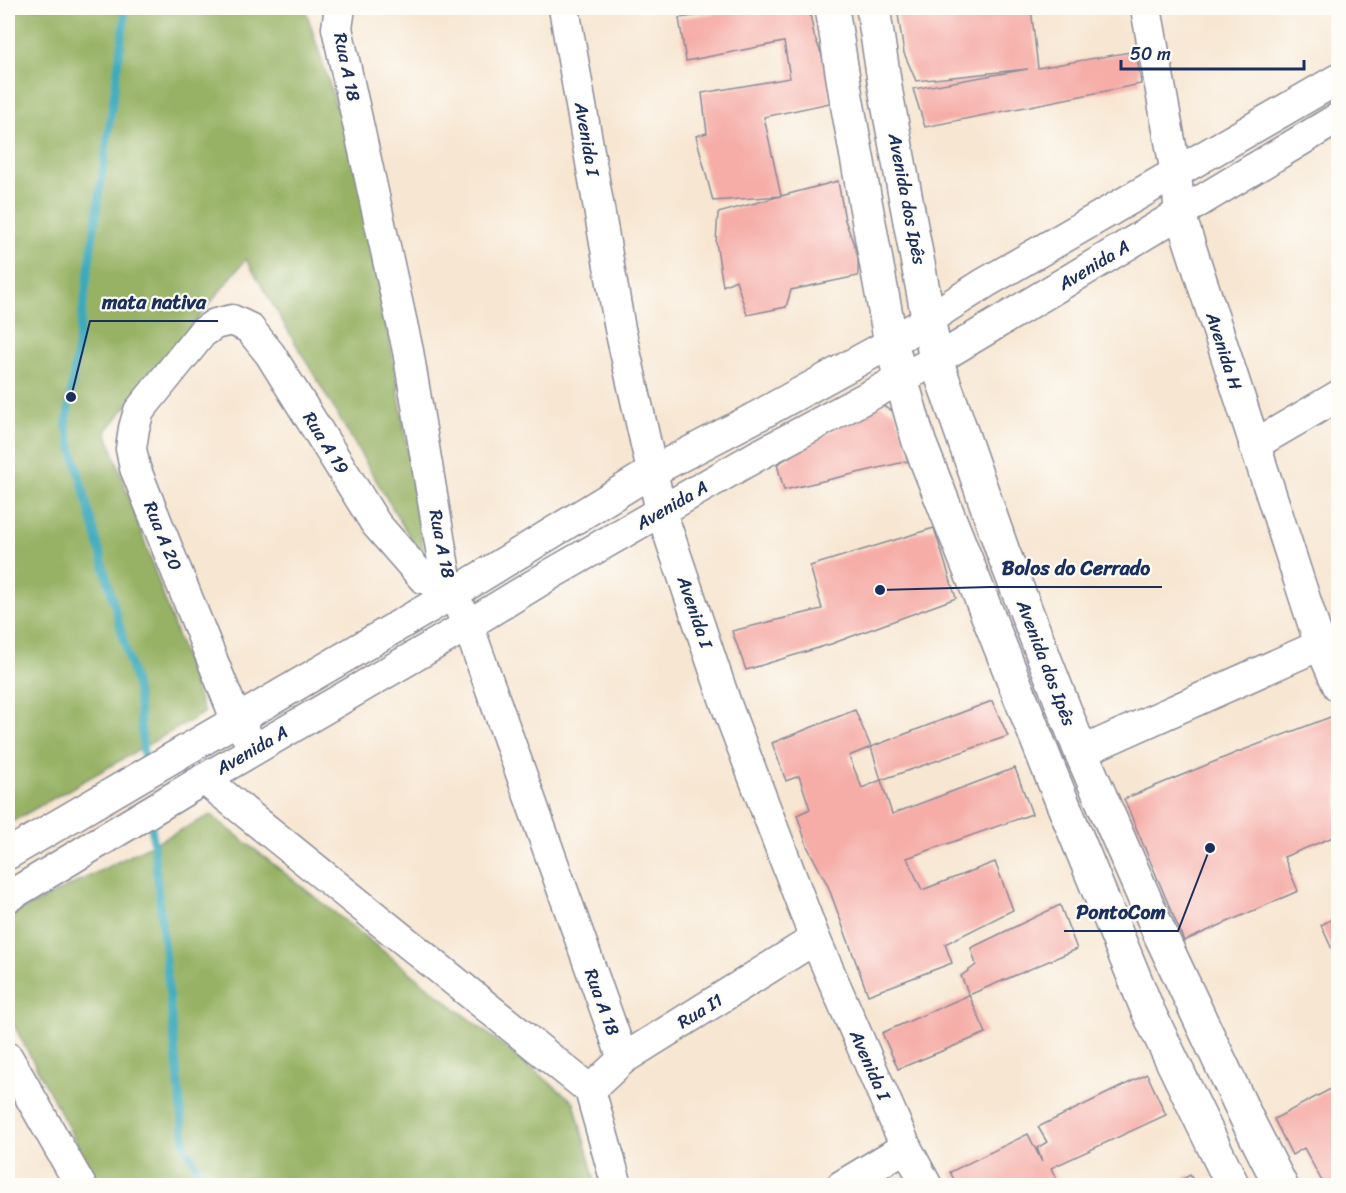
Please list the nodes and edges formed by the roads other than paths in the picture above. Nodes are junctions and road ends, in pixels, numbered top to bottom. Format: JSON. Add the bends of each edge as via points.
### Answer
{"nodes":[{"id":1,"x":340,"y":8,"type":"edge"},
{"id":2,"x":564,"y":8,"type":"edge"},
{"id":3,"x":832,"y":8,"type":"edge"},
{"id":4,"x":873,"y":8,"type":"edge"},
{"id":5,"x":1146,"y":8,"type":"edge"},
{"id":6,"x":1338,"y":78,"type":"edge"},
{"id":7,"x":1338,"y":118,"type":"edge"},
{"id":8,"x":1176,"y":174,"type":"junction"},
{"id":9,"x":1180,"y":213,"type":"junction"},
{"id":10,"x":930,"y":320,"type":"junction"},
{"id":11,"x":202,"y":333,"type":"joint"},
{"id":12,"x":891,"y":343,"type":"junction"},
{"id":13,"x":936,"y":360,"type":"junction"},
{"id":14,"x":902,"y":380,"type":"junction"},
{"id":15,"x":1338,"y":396,"type":"edge"},
{"id":16,"x":1254,"y":445,"type":"junction"},
{"id":17,"x":653,"y":471,"type":"junction"},
{"id":18,"x":661,"y":511,"type":"junction"},
{"id":19,"x":450,"y":586,"type":"junction"},
{"id":20,"x":468,"y":625,"type":"junction"},
{"id":21,"x":1331,"y":663,"type":"edge"},
{"id":22,"x":236,"y":719,"type":"junction"},
{"id":23,"x":255,"y":749,"type":"junction"},
{"id":24,"x":1081,"y":752,"type":"junction"},
{"id":25,"x":204,"y":779,"type":"junction"},
{"id":26,"x":8,"y":854,"type":"edge"},
{"id":27,"x":8,"y":897,"type":"edge"},
{"id":28,"x":815,"y":939,"type":"junction"},
{"id":29,"x":8,"y":1058,"type":"edge"},
{"id":30,"x":622,"y":1059,"type":"junction"},
{"id":31,"x":590,"y":1090,"type":"junction"},
{"id":32,"x":906,"y":1147,"type":"junction"},
{"id":33,"x":81,"y":1185,"type":"edge"},
{"id":34,"x":617,"y":1185,"type":"edge"},
{"id":35,"x":841,"y":1185,"type":"edge"},
{"id":36,"x":927,"y":1185,"type":"edge"},
{"id":37,"x":1233,"y":1185,"type":"edge"},
{"id":38,"x":1281,"y":1185,"type":"edge"}],
"edges":[{"from":1,"to":19,"type":"street","name":"Rua A 18","via":[[338,28],[408,351]]},
{"from":2,"to":17,"type":"street","name":"Avenida I","via":[[620,329]]},
{"from":3,"to":12,"type":"main road","name":"Avenida dos Ipês"},
{"from":4,"to":10,"type":"main road","name":"Avenida dos Ipês"},
{"from":5,"to":8,"type":"street","name":"Avenida H"},
{"from":6,"to":8,"type":"street","name":"Avenida A"},
{"from":7,"to":9,"type":"street","name":"Avenida A"},
{"from":8,"to":9,"type":"street","name":"Avenida H"},
{"from":8,"to":10,"type":"street","name":"Avenida A","via":[[985,283]]},
{"from":9,"to":13,"type":"street","name":"Avenida A"},
{"from":9,"to":16,"type":"street","name":"Avenida H"},
{"from":10,"to":12,"type":"street","name":"Avenida A"},
{"from":10,"to":13,"type":"main road","name":"Avenida dos Ipês"},
{"from":11,"to":19,"type":"street","name":"Rua A 19","via":[[215,324],[232,320],[249,328],[270,354],[376,524],[423,578]]},
{"from":11,"to":22,"type":"street","name":"Rua A 20","via":[[139,411],[131,448],[135,468]]},
{"from":12,"to":14,"type":"main road","name":"Avenida dos Ipês"},
{"from":12,"to":17,"type":"street","name":"Avenida A"},
{"from":13,"to":14,"type":"street","name":"Avenida A"},
{"from":13,"to":24,"type":"main road","name":"Avenida dos Ipês","via":[[1003,552]]},
{"from":14,"to":18,"type":"street","name":"Avenida A"},
{"from":14,"to":37,"type":"main road","name":"Avenida dos Ipês","via":[[919,442],[1148,1011]]},
{"from":15,"to":16,"type":"street"},
{"from":16,"to":21,"type":"street","name":"Avenida H"},
{"from":17,"to":18,"type":"street","name":"Avenida I"},
{"from":17,"to":19,"type":"street","name":"Avenida A"},
{"from":18,"to":20,"type":"street","name":"Avenida A"},
{"from":18,"to":28,"type":"street","name":"Avenida I","via":[[726,704]]},
{"from":19,"to":20,"type":"street","name":"Rua A 18"},
{"from":19,"to":22,"type":"street","name":"Avenida A"},
{"from":20,"to":23,"type":"street","name":"Avenida A"},
{"from":20,"to":30,"type":"street","name":"Rua A 18"},
{"from":21,"to":24,"type":"street"},
{"from":22,"to":23,"type":"street","name":"Rua A 20"},
{"from":22,"to":26,"type":"street","name":"Avenida A"},
{"from":23,"to":25,"type":"street","name":"Avenida A"},
{"from":24,"to":38,"type":"main road","name":"Avenida dos Ipês","via":[[1160,934]]},
{"from":25,"to":27,"type":"street","name":"Avenida A"},
{"from":25,"to":31,"type":"street"},
{"from":28,"to":30,"type":"street","name":"Rua I1"},
{"from":28,"to":32,"type":"street","name":"Avenida I"},
{"from":29,"to":33,"type":"street"},
{"from":30,"to":31,"type":"street","name":"Rua I1"},
{"from":31,"to":34,"type":"street"},
{"from":32,"to":35,"type":"street"},
{"from":32,"to":36,"type":"street","name":"Avenida I"}]}
